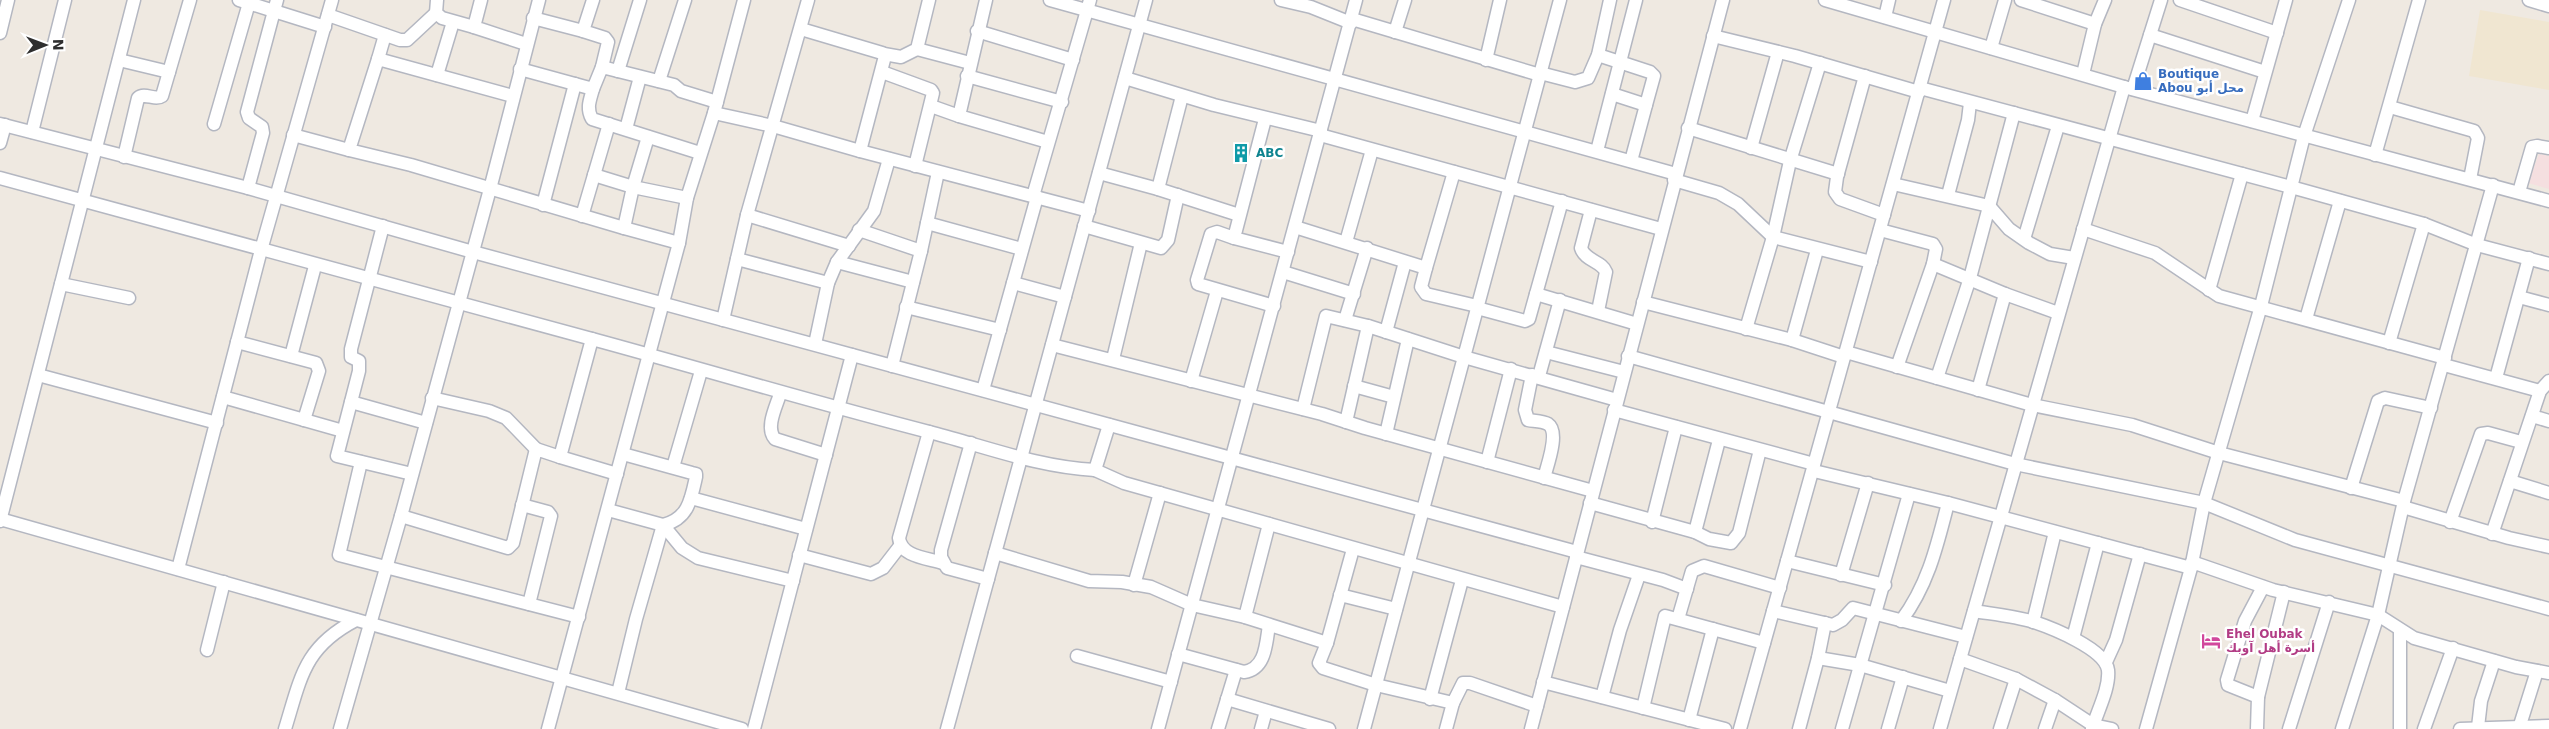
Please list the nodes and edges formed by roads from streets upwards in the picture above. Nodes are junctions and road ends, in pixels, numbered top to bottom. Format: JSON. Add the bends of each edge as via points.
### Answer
{"nodes":[{"id":1,"x":8,"y":0,"type":"edge"},
{"id":2,"x":65,"y":0,"type":"edge"},
{"id":3,"x":134,"y":0,"type":"edge"},
{"id":4,"x":190,"y":0,"type":"edge"},
{"id":5,"x":332,"y":0,"type":"edge"},
{"id":6,"x":436,"y":0,"type":"edge"},
{"id":7,"x":481,"y":0,"type":"edge"},
{"id":8,"x":538,"y":0,"type":"edge"},
{"id":9,"x":593,"y":0,"type":"edge"},
{"id":10,"x":640,"y":0,"type":"edge"},
{"id":11,"x":685,"y":0,"type":"edge"},
{"id":12,"x":744,"y":0,"type":"edge"},
{"id":13,"x":808,"y":0,"type":"edge"},
{"id":14,"x":929,"y":0,"type":"edge"},
{"id":15,"x":986,"y":0,"type":"edge"},
{"id":16,"x":1050,"y":0,"type":"edge"},
{"id":17,"x":1146,"y":0,"type":"edge"},
{"id":18,"x":1281,"y":0,"type":"edge"},
{"id":19,"x":1356,"y":0,"type":"edge"},
{"id":20,"x":1405,"y":0,"type":"edge"},
{"id":21,"x":1500,"y":0,"type":"edge"},
{"id":22,"x":1560,"y":0,"type":"edge"},
{"id":23,"x":1610,"y":0,"type":"edge"},
{"id":24,"x":1639,"y":0,"type":"edge"},
{"id":25,"x":1723,"y":0,"type":"edge"},
{"id":26,"x":1825,"y":0,"type":"edge"},
{"id":27,"x":1889,"y":0,"type":"edge"},
{"id":28,"x":1944,"y":0,"type":"edge"},
{"id":29,"x":2005,"y":0,"type":"edge"},
{"id":30,"x":2021,"y":0,"type":"edge"},
{"id":31,"x":2105,"y":0,"type":"edge"},
{"id":32,"x":2161,"y":0,"type":"edge"},
{"id":33,"x":2167,"y":0,"type":"edge"},
{"id":34,"x":2176,"y":0,"type":"edge"},
{"id":35,"x":2180,"y":0,"type":"edge"},
{"id":36,"x":2286,"y":0,"type":"edge"},
{"id":37,"x":2349,"y":0,"type":"edge"},
{"id":38,"x":2419,"y":0,"type":"edge"},
{"id":39,"x":2529,"y":0,"type":"edge"},
{"id":40,"x":244,"y":2,"type":"edge"},
{"id":41,"x":1299,"y":2,"type":"edge"},
{"id":42,"x":276,"y":5,"type":"edge"},
{"id":43,"x":1089,"y":5,"type":"edge"},
{"id":44,"x":2549,"y":6,"type":"edge"},
{"id":45,"x":436,"y":13,"type":"junction"},
{"id":46,"x":1885,"y":17,"type":"junction"},
{"id":47,"x":533,"y":18,"type":"junction"},
{"id":48,"x":327,"y":21,"type":"junction"},
{"id":49,"x":1351,"y":21,"type":"junction"},
{"id":50,"x":453,"y":22,"type":"junction"},
{"id":51,"x":2095,"y":24,"type":"junction"},
{"id":52,"x":1140,"y":25,"type":"junction"},
{"id":53,"x":474,"y":27,"type":"junction"},
{"id":54,"x":801,"y":29,"type":"junction"},
{"id":55,"x":583,"y":31,"type":"junction"},
{"id":56,"x":977,"y":31,"type":"junction"},
{"id":57,"x":1395,"y":32,"type":"junction"},
{"id":58,"x":1936,"y":32,"type":"junction"},
{"id":59,"x":0,"y":33,"type":"edge"},
{"id":60,"x":2277,"y":33,"type":"junction"},
{"id":61,"x":385,"y":35,"type":"junction"},
{"id":62,"x":2150,"y":35,"type":"junction"},
{"id":63,"x":1713,"y":36,"type":"junction"},
{"id":64,"x":526,"y":44,"type":"junction"},
{"id":65,"x":1991,"y":48,"type":"junction"},
{"id":66,"x":917,"y":49,"type":"junction"},
{"id":67,"x":1778,"y":52,"type":"junction"},
{"id":68,"x":884,"y":54,"type":"junction"},
{"id":69,"x":1598,"y":54,"type":"junction"},
{"id":70,"x":378,"y":59,"type":"junction"},
{"id":71,"x":119,"y":60,"type":"junction"},
{"id":72,"x":1073,"y":60,"type":"junction"},
{"id":73,"x":1486,"y":60,"type":"junction"},
{"id":74,"x":1621,"y":61,"type":"junction"},
{"id":75,"x":970,"y":63,"type":"junction"},
{"id":76,"x":1820,"y":63,"type":"junction"},
{"id":77,"x":602,"y":67,"type":"junction"},
{"id":78,"x":520,"y":69,"type":"junction"},
{"id":79,"x":618,"y":71,"type":"junction"},
{"id":80,"x":169,"y":72,"type":"junction"},
{"id":81,"x":882,"y":72,"type":"junction"},
{"id":82,"x":2265,"y":72,"type":"junction"},
{"id":83,"x":1540,"y":74,"type":"junction"},
{"id":84,"x":2083,"y":74,"type":"junction"},
{"id":85,"x":437,"y":75,"type":"junction"},
{"id":86,"x":967,"y":76,"type":"junction"},
{"id":87,"x":1865,"y":76,"type":"junction"},
{"id":88,"x":640,"y":77,"type":"junction"},
{"id":89,"x":1125,"y":78,"type":"junction"},
{"id":90,"x":1336,"y":79,"type":"junction"},
{"id":91,"x":659,"y":81,"type":"junction"},
{"id":92,"x":575,"y":84,"type":"junction"},
{"id":93,"x":2129,"y":88,"type":"junction"},
{"id":94,"x":593,"y":89,"type":"junction"},
{"id":95,"x":1919,"y":90,"type":"junction"},
{"id":96,"x":1612,"y":94,"type":"junction"},
{"id":97,"x":513,"y":96,"type":"junction"},
{"id":98,"x":1182,"y":96,"type":"junction"},
{"id":99,"x":1062,"y":102,"type":"junction"},
{"id":100,"x":1970,"y":103,"type":"junction"},
{"id":101,"x":930,"y":106,"type":"junction"},
{"id":102,"x":1646,"y":106,"type":"junction"},
{"id":103,"x":715,"y":108,"type":"junction"},
{"id":104,"x":2390,"y":108,"type":"junction"},
{"id":105,"x":2014,"y":113,"type":"junction"},
{"id":106,"x":959,"y":116,"type":"junction"},
{"id":107,"x":1265,"y":119,"type":"junction"},
{"id":108,"x":2252,"y":121,"type":"junction"},
{"id":109,"x":2,"y":124,"type":"edge"},
{"id":110,"x":214,"y":124,"type":"dead end"},
{"id":111,"x":609,"y":124,"type":"junction"},
{"id":112,"x":772,"y":126,"type":"junction"},
{"id":113,"x":2058,"y":126,"type":"junction"},
{"id":114,"x":1688,"y":128,"type":"junction"},
{"id":115,"x":626,"y":129,"type":"junction"},
{"id":116,"x":32,"y":132,"type":"junction"},
{"id":117,"x":1524,"y":132,"type":"junction"},
{"id":118,"x":1320,"y":133,"type":"junction"},
{"id":119,"x":293,"y":135,"type":"junction"},
{"id":120,"x":2304,"y":136,"type":"junction"},
{"id":121,"x":648,"y":137,"type":"junction"},
{"id":122,"x":2109,"y":140,"type":"junction"},
{"id":123,"x":1048,"y":142,"type":"junction"},
{"id":124,"x":0,"y":143,"type":"edge"},
{"id":125,"x":1751,"y":148,"type":"junction"},
{"id":126,"x":2549,"y":148,"type":"edge"},
{"id":127,"x":96,"y":149,"type":"junction"},
{"id":128,"x":349,"y":150,"type":"junction"},
{"id":129,"x":1372,"y":150,"type":"junction"},
{"id":130,"x":860,"y":151,"type":"junction"},
{"id":131,"x":1597,"y":151,"type":"junction"},
{"id":132,"x":700,"y":153,"type":"junction"},
{"id":133,"x":2375,"y":155,"type":"junction"},
{"id":134,"x":124,"y":157,"type":"junction"},
{"id":135,"x":889,"y":159,"type":"junction"},
{"id":136,"x":1790,"y":161,"type":"junction"},
{"id":137,"x":1631,"y":162,"type":"junction"},
{"id":138,"x":915,"y":166,"type":"junction"},
{"id":139,"x":938,"y":172,"type":"junction"},
{"id":140,"x":1454,"y":172,"type":"junction"},
{"id":141,"x":1099,"y":173,"type":"junction"},
{"id":142,"x":1838,"y":174,"type":"junction"},
{"id":143,"x":2242,"y":174,"type":"junction"},
{"id":144,"x":594,"y":175,"type":"junction"},
{"id":145,"x":1675,"y":177,"type":"junction"},
{"id":146,"x":0,"y":178,"type":"edge"},
{"id":147,"x":2470,"y":179,"type":"junction"},
{"id":148,"x":1893,"y":184,"type":"junction"},
{"id":149,"x":2493,"y":185,"type":"junction"},
{"id":150,"x":633,"y":187,"type":"junction"},
{"id":151,"x":1510,"y":187,"type":"junction"},
{"id":152,"x":2292,"y":187,"type":"junction"},
{"id":153,"x":248,"y":188,"type":"junction"},
{"id":154,"x":490,"y":189,"type":"junction"},
{"id":155,"x":1158,"y":189,"type":"junction"},
{"id":156,"x":2519,"y":192,"type":"junction"},
{"id":157,"x":1178,"y":195,"type":"junction"},
{"id":158,"x":1948,"y":195,"type":"junction"},
{"id":159,"x":276,"y":196,"type":"junction"},
{"id":160,"x":1035,"y":197,"type":"junction"},
{"id":161,"x":687,"y":198,"type":"junction"},
{"id":162,"x":2549,"y":200,"type":"edge"},
{"id":163,"x":83,"y":201,"type":"junction"},
{"id":164,"x":2340,"y":201,"type":"junction"},
{"id":165,"x":1562,"y":202,"type":"junction"},
{"id":166,"x":544,"y":205,"type":"junction"},
{"id":167,"x":1989,"y":206,"type":"junction"},
{"id":168,"x":1591,"y":210,"type":"junction"},
{"id":169,"x":1089,"y":211,"type":"junction"},
{"id":170,"x":747,"y":215,"type":"junction"},
{"id":171,"x":1239,"y":215,"type":"junction"},
{"id":172,"x":1884,"y":215,"type":"junction"},
{"id":173,"x":582,"y":216,"type":"junction"},
{"id":174,"x":927,"y":223,"type":"junction"},
{"id":175,"x":2424,"y":224,"type":"junction"},
{"id":176,"x":383,"y":226,"type":"junction"},
{"id":177,"x":1084,"y":226,"type":"junction"},
{"id":178,"x":1295,"y":227,"type":"junction"},
{"id":179,"x":624,"y":228,"type":"junction"},
{"id":180,"x":1662,"y":229,"type":"junction"},
{"id":181,"x":2083,"y":229,"type":"junction"},
{"id":182,"x":859,"y":230,"type":"junction"},
{"id":183,"x":1880,"y":230,"type":"junction"},
{"id":184,"x":1773,"y":237,"type":"junction"},
{"id":185,"x":1234,"y":238,"type":"junction"},
{"id":186,"x":2024,"y":239,"type":"junction"},
{"id":187,"x":1346,"y":242,"type":"junction"},
{"id":188,"x":679,"y":243,"type":"junction"},
{"id":189,"x":1141,"y":243,"type":"junction"},
{"id":190,"x":2478,"y":245,"type":"junction"},
{"id":191,"x":849,"y":246,"type":"junction"},
{"id":192,"x":1367,"y":248,"type":"junction"},
{"id":193,"x":1022,"y":249,"type":"junction"},
{"id":194,"x":261,"y":250,"type":"junction"},
{"id":195,"x":1818,"y":250,"type":"junction"},
{"id":196,"x":473,"y":252,"type":"junction"},
{"id":197,"x":921,"y":252,"type":"junction"},
{"id":198,"x":1288,"y":252,"type":"junction"},
{"id":199,"x":2074,"y":258,"type":"junction"},
{"id":200,"x":2530,"y":258,"type":"junction"},
{"id":201,"x":737,"y":259,"type":"junction"},
{"id":202,"x":837,"y":262,"type":"junction"},
{"id":203,"x":1405,"y":262,"type":"junction"},
{"id":204,"x":1871,"y":262,"type":"junction"},
{"id":205,"x":1933,"y":264,"type":"junction"},
{"id":206,"x":2549,"y":264,"type":"edge"},
{"id":207,"x":315,"y":266,"type":"junction"},
{"id":208,"x":1426,"y":268,"type":"junction"},
{"id":209,"x":1283,"y":272,"type":"junction"},
{"id":210,"x":1970,"y":278,"type":"junction"},
{"id":211,"x":369,"y":280,"type":"junction"},
{"id":212,"x":913,"y":282,"type":"junction"},
{"id":213,"x":828,"y":283,"type":"junction"},
{"id":214,"x":1013,"y":283,"type":"junction"},
{"id":215,"x":61,"y":284,"type":"junction"},
{"id":216,"x":2210,"y":290,"type":"junction"},
{"id":217,"x":1217,"y":291,"type":"junction"},
{"id":218,"x":1354,"y":294,"type":"junction"},
{"id":219,"x":1536,"y":294,"type":"junction"},
{"id":220,"x":2005,"y":294,"type":"junction"},
{"id":221,"x":1065,"y":297,"type":"junction"},
{"id":222,"x":2519,"y":297,"type":"junction"},
{"id":223,"x":129,"y":298,"type":"dead end"},
{"id":224,"x":1560,"y":300,"type":"junction"},
{"id":225,"x":1642,"y":302,"type":"junction"},
{"id":226,"x":458,"y":303,"type":"junction"},
{"id":227,"x":663,"y":303,"type":"junction"},
{"id":228,"x":1274,"y":306,"type":"junction"},
{"id":229,"x":2261,"y":306,"type":"junction"},
{"id":230,"x":2549,"y":306,"type":"edge"},
{"id":231,"x":906,"y":307,"type":"junction"},
{"id":232,"x":1477,"y":307,"type":"junction"},
{"id":233,"x":1598,"y":311,"type":"junction"},
{"id":234,"x":2058,"y":312,"type":"junction"},
{"id":235,"x":2306,"y":319,"type":"junction"},
{"id":236,"x":723,"y":320,"type":"junction"},
{"id":237,"x":1345,"y":320,"type":"junction"},
{"id":238,"x":1637,"y":324,"type":"junction"},
{"id":239,"x":1368,"y":326,"type":"junction"},
{"id":240,"x":1000,"y":330,"type":"junction"},
{"id":241,"x":1746,"y":330,"type":"junction"},
{"id":242,"x":1386,"y":332,"type":"junction"},
{"id":243,"x":592,"y":340,"type":"junction"},
{"id":244,"x":1408,"y":340,"type":"junction"},
{"id":245,"x":1792,"y":340,"type":"junction"},
{"id":246,"x":237,"y":342,"type":"junction"},
{"id":247,"x":2389,"y":342,"type":"junction"},
{"id":248,"x":814,"y":344,"type":"junction"},
{"id":249,"x":1052,"y":345,"type":"junction"},
{"id":250,"x":1546,"y":352,"type":"junction"},
{"id":251,"x":649,"y":355,"type":"junction"},
{"id":252,"x":852,"y":355,"type":"junction"},
{"id":253,"x":1845,"y":355,"type":"junction"},
{"id":254,"x":291,"y":356,"type":"junction"},
{"id":255,"x":1628,"y":356,"type":"junction"},
{"id":256,"x":1464,"y":358,"type":"junction"},
{"id":257,"x":1113,"y":359,"type":"junction"},
{"id":258,"x":2444,"y":361,"type":"junction"},
{"id":259,"x":892,"y":366,"type":"junction"},
{"id":260,"x":1897,"y":367,"type":"junction"},
{"id":261,"x":1511,"y":370,"type":"junction"},
{"id":262,"x":701,"y":371,"type":"junction"},
{"id":263,"x":1624,"y":372,"type":"junction"},
{"id":264,"x":38,"y":375,"type":"junction"},
{"id":265,"x":1536,"y":376,"type":"junction"},
{"id":266,"x":1936,"y":378,"type":"junction"},
{"id":267,"x":2496,"y":378,"type":"junction"},
{"id":268,"x":1191,"y":381,"type":"junction"},
{"id":269,"x":1354,"y":386,"type":"junction"},
{"id":270,"x":2545,"y":386,"type":"edge"},
{"id":271,"x":983,"y":390,"type":"junction"},
{"id":272,"x":1978,"y":390,"type":"junction"},
{"id":273,"x":780,"y":394,"type":"junction"},
{"id":274,"x":1249,"y":396,"type":"junction"},
{"id":275,"x":223,"y":397,"type":"junction"},
{"id":276,"x":1394,"y":397,"type":"junction"},
{"id":277,"x":432,"y":398,"type":"junction"},
{"id":278,"x":351,"y":402,"type":"junction"},
{"id":279,"x":1036,"y":405,"type":"junction"},
{"id":280,"x":1616,"y":405,"type":"junction"},
{"id":281,"x":2032,"y":405,"type":"junction"},
{"id":282,"x":2431,"y":408,"type":"junction"},
{"id":283,"x":839,"y":409,"type":"junction"},
{"id":284,"x":1303,"y":409,"type":"junction"},
{"id":285,"x":1829,"y":412,"type":"junction"},
{"id":286,"x":2532,"y":416,"type":"junction"},
{"id":287,"x":304,"y":420,"type":"junction"},
{"id":288,"x":2549,"y":421,"type":"edge"},
{"id":289,"x":1346,"y":422,"type":"junction"},
{"id":290,"x":217,"y":423,"type":"junction"},
{"id":291,"x":426,"y":423,"type":"junction"},
{"id":292,"x":1109,"y":425,"type":"junction"},
{"id":293,"x":1676,"y":427,"type":"junction"},
{"id":294,"x":343,"y":430,"type":"junction"},
{"id":295,"x":930,"y":432,"type":"junction"},
{"id":296,"x":1386,"y":434,"type":"junction"},
{"id":297,"x":1719,"y":440,"type":"junction"},
{"id":298,"x":2522,"y":442,"type":"junction"},
{"id":299,"x":971,"y":443,"type":"junction"},
{"id":300,"x":1439,"y":448,"type":"junction"},
{"id":301,"x":536,"y":449,"type":"junction"},
{"id":302,"x":1760,"y":450,"type":"junction"},
{"id":303,"x":2219,"y":453,"type":"junction"},
{"id":304,"x":623,"y":454,"type":"junction"},
{"id":305,"x":826,"y":455,"type":"junction"},
{"id":306,"x":560,"y":457,"type":"junction"},
{"id":307,"x":1232,"y":458,"type":"junction"},
{"id":308,"x":1021,"y":459,"type":"junction"},
{"id":309,"x":361,"y":462,"type":"junction"},
{"id":310,"x":1487,"y":462,"type":"junction"},
{"id":311,"x":2014,"y":464,"type":"junction"},
{"id":312,"x":673,"y":468,"type":"junction"},
{"id":313,"x":1814,"y":468,"type":"junction"},
{"id":314,"x":1095,"y":470,"type":"junction"},
{"id":315,"x":412,"y":474,"type":"junction"},
{"id":316,"x":617,"y":474,"type":"junction"},
{"id":317,"x":1544,"y":478,"type":"junction"},
{"id":318,"x":2510,"y":481,"type":"junction"},
{"id":319,"x":1868,"y":483,"type":"junction"},
{"id":320,"x":2351,"y":488,"type":"junction"},
{"id":321,"x":1160,"y":493,"type":"junction"},
{"id":322,"x":2549,"y":493,"type":"edge"},
{"id":323,"x":1909,"y":494,"type":"junction"},
{"id":324,"x":1592,"y":497,"type":"junction"},
{"id":325,"x":691,"y":498,"type":"junction"},
{"id":326,"x":1948,"y":503,"type":"junction"},
{"id":327,"x":2204,"y":503,"type":"junction"},
{"id":328,"x":2403,"y":504,"type":"junction"},
{"id":329,"x":522,"y":505,"type":"junction"},
{"id":330,"x":608,"y":510,"type":"junction"},
{"id":331,"x":1218,"y":510,"type":"junction"},
{"id":332,"x":1423,"y":510,"type":"junction"},
{"id":333,"x":401,"y":516,"type":"junction"},
{"id":334,"x":1999,"y":518,"type":"junction"},
{"id":335,"x":0,"y":520,"type":"edge"},
{"id":336,"x":1652,"y":522,"type":"junction"},
{"id":337,"x":2450,"y":522,"type":"junction"},
{"id":338,"x":1268,"y":524,"type":"junction"},
{"id":339,"x":663,"y":525,"type":"junction"},
{"id":340,"x":806,"y":528,"type":"junction"},
{"id":341,"x":1695,"y":532,"type":"junction"},
{"id":342,"x":2055,"y":532,"type":"junction"},
{"id":343,"x":2492,"y":534,"type":"junction"},
{"id":344,"x":2098,"y":544,"type":"junction"},
{"id":345,"x":900,"y":546,"type":"junction"},
{"id":346,"x":2549,"y":547,"type":"edge"},
{"id":347,"x":1353,"y":549,"type":"junction"},
{"id":348,"x":995,"y":553,"type":"junction"},
{"id":349,"x":2140,"y":554,"type":"junction"},
{"id":350,"x":799,"y":555,"type":"junction"},
{"id":351,"x":1576,"y":555,"type":"junction"},
{"id":352,"x":1787,"y":561,"type":"junction"},
{"id":353,"x":943,"y":563,"type":"junction"},
{"id":354,"x":1408,"y":565,"type":"junction"},
{"id":355,"x":2191,"y":565,"type":"junction"},
{"id":356,"x":2390,"y":566,"type":"junction"},
{"id":357,"x":385,"y":567,"type":"junction"},
{"id":358,"x":178,"y":569,"type":"junction"},
{"id":359,"x":1639,"y":575,"type":"junction"},
{"id":360,"x":1841,"y":575,"type":"junction"},
{"id":361,"x":988,"y":579,"type":"junction"},
{"id":362,"x":1462,"y":580,"type":"junction"},
{"id":363,"x":793,"y":581,"type":"junction"},
{"id":364,"x":224,"y":582,"type":"junction"},
{"id":365,"x":1134,"y":585,"type":"junction"},
{"id":366,"x":1884,"y":585,"type":"junction"},
{"id":367,"x":2263,"y":587,"type":"junction"},
{"id":368,"x":1780,"y":588,"type":"junction"},
{"id":369,"x":1687,"y":589,"type":"junction"},
{"id":370,"x":2284,"y":592,"type":"junction"},
{"id":371,"x":1340,"y":595,"type":"junction"},
{"id":372,"x":2329,"y":602,"type":"junction"},
{"id":373,"x":529,"y":604,"type":"junction"},
{"id":374,"x":1192,"y":605,"type":"junction"},
{"id":375,"x":1563,"y":608,"type":"junction"},
{"id":376,"x":1396,"y":609,"type":"junction"},
{"id":377,"x":2549,"y":609,"type":"edge"},
{"id":378,"x":1773,"y":611,"type":"junction"},
{"id":379,"x":1974,"y":611,"type":"junction"},
{"id":380,"x":1873,"y":614,"type":"junction"},
{"id":381,"x":2378,"y":615,"type":"junction"},
{"id":382,"x":579,"y":617,"type":"junction"},
{"id":383,"x":1245,"y":617,"type":"junction"},
{"id":384,"x":1678,"y":619,"type":"junction"},
{"id":385,"x":356,"y":620,"type":"junction"},
{"id":386,"x":1901,"y":621,"type":"junction"},
{"id":387,"x":2033,"y":622,"type":"junction"},
{"id":388,"x":1825,"y":623,"type":"junction"},
{"id":389,"x":370,"y":624,"type":"junction"},
{"id":390,"x":1269,"y":625,"type":"junction"},
{"id":391,"x":1713,"y":630,"type":"junction"},
{"id":392,"x":2400,"y":631,"type":"junction"},
{"id":393,"x":1966,"y":637,"type":"junction"},
{"id":394,"x":2072,"y":638,"type":"junction"},
{"id":395,"x":1327,"y":643,"type":"junction"},
{"id":396,"x":1764,"y":643,"type":"junction"},
{"id":397,"x":2453,"y":648,"type":"junction"},
{"id":398,"x":208,"y":650,"type":"dead end"},
{"id":399,"x":1178,"y":654,"type":"junction"},
{"id":400,"x":1076,"y":656,"type":"dead end"},
{"id":401,"x":1818,"y":658,"type":"junction"},
{"id":402,"x":1960,"y":659,"type":"junction"},
{"id":403,"x":2494,"y":661,"type":"junction"},
{"id":404,"x":2106,"y":662,"type":"junction"},
{"id":405,"x":1860,"y":665,"type":"junction"},
{"id":406,"x":1236,"y":670,"type":"junction"},
{"id":407,"x":2543,"y":672,"type":"edge"},
{"id":408,"x":1903,"y":677,"type":"junction"},
{"id":409,"x":562,"y":678,"type":"junction"},
{"id":410,"x":2016,"y":679,"type":"junction"},
{"id":411,"x":1171,"y":682,"type":"junction"},
{"id":412,"x":1543,"y":682,"type":"junction"},
{"id":413,"x":1376,"y":685,"type":"junction"},
{"id":414,"x":1950,"y":690,"type":"junction"},
{"id":415,"x":618,"y":693,"type":"junction"},
{"id":416,"x":1602,"y":697,"type":"junction"},
{"id":417,"x":2258,"y":697,"type":"junction"},
{"id":418,"x":1227,"y":699,"type":"junction"},
{"id":419,"x":1430,"y":699,"type":"junction"},
{"id":420,"x":2055,"y":700,"type":"junction"},
{"id":421,"x":1453,"y":703,"type":"junction"},
{"id":422,"x":1537,"y":706,"type":"junction"},
{"id":423,"x":1643,"y":708,"type":"junction"},
{"id":424,"x":1266,"y":711,"type":"junction"},
{"id":425,"x":1689,"y":720,"type":"junction"},
{"id":426,"x":2520,"y":725,"type":"junction"},
{"id":427,"x":1307,"y":726,"type":"edge"},
{"id":428,"x":2549,"y":726,"type":"edge"},
{"id":429,"x":2092,"y":727,"type":"edge"},
{"id":430,"x":2478,"y":727,"type":"junction"},
{"id":431,"x":285,"y":729,"type":"edge"},
{"id":432,"x":340,"y":729,"type":"edge"},
{"id":433,"x":548,"y":729,"type":"edge"},
{"id":434,"x":742,"y":729,"type":"edge"},
{"id":435,"x":754,"y":729,"type":"edge"},
{"id":436,"x":947,"y":729,"type":"edge"},
{"id":437,"x":1158,"y":729,"type":"edge"},
{"id":438,"x":1218,"y":729,"type":"edge"},
{"id":439,"x":1261,"y":729,"type":"edge"},
{"id":440,"x":1329,"y":729,"type":"edge"},
{"id":441,"x":1364,"y":729,"type":"edge"},
{"id":442,"x":1446,"y":729,"type":"edge"},
{"id":443,"x":1531,"y":729,"type":"edge"},
{"id":444,"x":1725,"y":729,"type":"edge"},
{"id":445,"x":1740,"y":729,"type":"edge"},
{"id":446,"x":1799,"y":729,"type":"edge"},
{"id":447,"x":1842,"y":729,"type":"edge"},
{"id":448,"x":1888,"y":729,"type":"edge"},
{"id":449,"x":1940,"y":729,"type":"edge"},
{"id":450,"x":2000,"y":729,"type":"edge"},
{"id":451,"x":2045,"y":729,"type":"edge"},
{"id":452,"x":2112,"y":729,"type":"edge"},
{"id":453,"x":2146,"y":729,"type":"edge"},
{"id":454,"x":2257,"y":729,"type":"edge"},
{"id":455,"x":2289,"y":729,"type":"edge"},
{"id":456,"x":2342,"y":729,"type":"edge"},
{"id":457,"x":2400,"y":729,"type":"edge"},
{"id":458,"x":2424,"y":729,"type":"edge"},
{"id":459,"x":2460,"y":729,"type":"edge"}],
"edges":[{"from":1,"to":59,"type":"street"},
{"from":2,"to":116,"type":"street"},
{"from":3,"to":71,"type":"street"},
{"from":4,"to":80,"type":"street"},
{"from":5,"to":48,"type":"street"},
{"from":6,"to":45,"type":"street"},
{"from":7,"to":53,"type":"street"},
{"from":8,"to":47,"type":"street"},
{"from":9,"to":55,"type":"street"},
{"from":10,"to":79,"type":"street"},
{"from":11,"to":91,"type":"street"},
{"from":12,"to":103,"type":"street"},
{"from":13,"to":54,"type":"street"},
{"from":14,"to":66,"type":"street"},
{"from":15,"to":56,"type":"street"},
{"from":16,"to":43,"type":"street"},
{"from":17,"to":52,"type":"street"},
{"from":18,"to":41,"type":"street"},
{"from":19,"to":49,"type":"street"},
{"from":20,"to":57,"type":"street"},
{"from":21,"to":73,"type":"street"},
{"from":22,"to":83,"type":"street"},
{"from":23,"to":69,"type":"street"},
{"from":24,"to":74,"type":"street"},
{"from":25,"to":63,"type":"street"},
{"from":26,"to":46,"type":"street"},
{"from":27,"to":46,"type":"street"},
{"from":28,"to":58,"type":"street"},
{"from":29,"to":65,"type":"street"},
{"from":30,"to":51,"type":"street"},
{"from":31,"to":51,"type":"street"},
{"from":32,"to":62,"type":"street"},
{"from":33,"to":34,"type":"street"},
{"from":35,"to":60,"type":"street"},
{"from":36,"to":60,"type":"street"},
{"from":37,"to":120,"type":"street"},
{"from":38,"to":104,"type":"street"},
{"from":39,"to":44,"type":"street"},
{"from":40,"to":42,"type":"street"},
{"from":40,"to":110,"type":"street"},
{"from":41,"to":49,"type":"street"},
{"from":42,"to":48,"type":"street"},
{"from":42,"to":153,"type":"street","via":[[247,112],[249,118],[262,127]]},
{"from":43,"to":52,"type":"street"},
{"from":43,"to":72,"type":"street"},
{"from":45,"to":50,"type":"street"},
{"from":45,"to":61,"type":"street","via":[[407,40]]},
{"from":46,"to":58,"type":"street"},
{"from":47,"to":55,"type":"street"},
{"from":47,"to":64,"type":"street"},
{"from":48,"to":61,"type":"street"},
{"from":48,"to":119,"type":"street"},
{"from":49,"to":57,"type":"street"},
{"from":49,"to":90,"type":"street"},
{"from":50,"to":53,"type":"street"},
{"from":50,"to":85,"type":"street"},
{"from":51,"to":84,"type":"street"},
{"from":52,"to":89,"type":"street"},
{"from":52,"to":90,"type":"street"},
{"from":53,"to":64,"type":"street"},
{"from":54,"to":68,"type":"street"},
{"from":54,"to":112,"type":"street"},
{"from":55,"to":77,"type":"street","via":[[608,42]]},
{"from":56,"to":72,"type":"street"},
{"from":56,"to":75,"type":"street"},
{"from":57,"to":73,"type":"street"},
{"from":58,"to":65,"type":"street"},
{"from":58,"to":95,"type":"street"},
{"from":60,"to":82,"type":"street"},
{"from":61,"to":70,"type":"street"},
{"from":62,"to":82,"type":"street"},
{"from":62,"to":93,"type":"street"},
{"from":63,"to":67,"type":"street"},
{"from":63,"to":114,"type":"street"},
{"from":64,"to":78,"type":"street"},
{"from":65,"to":84,"type":"street"},
{"from":66,"to":68,"type":"street","via":[[901,57]]},
{"from":66,"to":75,"type":"street"},
{"from":67,"to":76,"type":"street"},
{"from":67,"to":125,"type":"street"},
{"from":68,"to":81,"type":"street"},
{"from":69,"to":74,"type":"street"},
{"from":69,"to":83,"type":"street","via":[[1584,81]]},
{"from":70,"to":85,"type":"street"},
{"from":70,"to":128,"type":"street"},
{"from":71,"to":80,"type":"street"},
{"from":71,"to":127,"type":"street"},
{"from":72,"to":99,"type":"street"},
{"from":73,"to":83,"type":"street"},
{"from":74,"to":96,"type":"street"},
{"from":74,"to":102,"type":"street","via":[[1654,76]]},
{"from":75,"to":86,"type":"street"},
{"from":76,"to":87,"type":"street"},
{"from":76,"to":136,"type":"street"},
{"from":77,"to":79,"type":"street"},
{"from":77,"to":94,"type":"street"},
{"from":78,"to":92,"type":"street"},
{"from":78,"to":97,"type":"street"},
{"from":79,"to":88,"type":"street"},
{"from":80,"to":134,"type":"street","via":[[160,98],[143,95],[138,98]]},
{"from":81,"to":101,"type":"street","via":[[931,90]]},
{"from":81,"to":130,"type":"street"},
{"from":82,"to":108,"type":"street"},
{"from":83,"to":117,"type":"street"},
{"from":84,"to":93,"type":"street"},
{"from":85,"to":97,"type":"street"},
{"from":86,"to":99,"type":"street"},
{"from":86,"to":106,"type":"street"},
{"from":87,"to":95,"type":"street"},
{"from":87,"to":142,"type":"street"},
{"from":88,"to":91,"type":"street"},
{"from":88,"to":115,"type":"street"},
{"from":89,"to":98,"type":"street"},
{"from":89,"to":141,"type":"street"},
{"from":90,"to":117,"type":"street"},
{"from":90,"to":118,"type":"street"},
{"from":91,"to":103,"type":"street","via":[[678,87]]},
{"from":92,"to":94,"type":"street"},
{"from":92,"to":166,"type":"street"},
{"from":93,"to":108,"type":"street"},
{"from":93,"to":122,"type":"street"},
{"from":94,"to":111,"type":"street","via":[[588,113],[592,119]]},
{"from":95,"to":100,"type":"street"},
{"from":95,"to":148,"type":"street"},
{"from":96,"to":102,"type":"street"},
{"from":96,"to":131,"type":"street"},
{"from":97,"to":154,"type":"street"},
{"from":98,"to":107,"type":"street"},
{"from":98,"to":155,"type":"street"},
{"from":99,"to":123,"type":"street"},
{"from":100,"to":105,"type":"street"},
{"from":100,"to":158,"type":"street"},
{"from":101,"to":106,"type":"street"},
{"from":101,"to":138,"type":"street"},
{"from":102,"to":137,"type":"street"},
{"from":103,"to":112,"type":"street"},
{"from":103,"to":132,"type":"street"},
{"from":104,"to":133,"type":"street"},
{"from":104,"to":147,"type":"street","via":[[2474,131],[2478,138]]},
{"from":105,"to":113,"type":"street"},
{"from":105,"to":167,"type":"street"},
{"from":106,"to":123,"type":"street"},
{"from":107,"to":118,"type":"street"},
{"from":107,"to":171,"type":"street"},
{"from":108,"to":120,"type":"street"},
{"from":109,"to":116,"type":"street"},
{"from":109,"to":124,"type":"street"},
{"from":111,"to":115,"type":"street"},
{"from":111,"to":144,"type":"street"},
{"from":112,"to":130,"type":"street"},
{"from":112,"to":170,"type":"street"},
{"from":113,"to":122,"type":"street"},
{"from":113,"to":186,"type":"street"},
{"from":114,"to":125,"type":"street"},
{"from":114,"to":145,"type":"street"},
{"from":115,"to":121,"type":"street"},
{"from":116,"to":127,"type":"street"},
{"from":117,"to":131,"type":"street"},
{"from":117,"to":151,"type":"street"},
{"from":118,"to":129,"type":"street"},
{"from":118,"to":178,"type":"street"},
{"from":119,"to":128,"type":"street"},
{"from":119,"to":159,"type":"street"},
{"from":120,"to":133,"type":"street"},
{"from":120,"to":152,"type":"street"},
{"from":121,"to":132,"type":"street"},
{"from":121,"to":150,"type":"street"},
{"from":122,"to":143,"type":"street"},
{"from":122,"to":181,"type":"street"},
{"from":123,"to":160,"type":"street"},
{"from":125,"to":136,"type":"street"},
{"from":126,"to":156,"type":"street","via":[[2532,147]]},
{"from":127,"to":134,"type":"street"},
{"from":127,"to":163,"type":"street"},
{"from":128,"to":154,"type":"street"},
{"from":129,"to":140,"type":"street"},
{"from":129,"to":187,"type":"street"},
{"from":130,"to":135,"type":"street"},
{"from":131,"to":137,"type":"street"},
{"from":132,"to":161,"type":"street"},
{"from":133,"to":147,"type":"street"},
{"from":134,"to":153,"type":"street"},
{"from":135,"to":138,"type":"street"},
{"from":135,"to":182,"type":"street","via":[[874,211]]},
{"from":136,"to":142,"type":"street"},
{"from":136,"to":184,"type":"street"},
{"from":137,"to":145,"type":"street"},
{"from":138,"to":139,"type":"street"},
{"from":139,"to":160,"type":"street"},
{"from":139,"to":174,"type":"street"},
{"from":140,"to":151,"type":"street"},
{"from":140,"to":208,"type":"street"},
{"from":141,"to":155,"type":"street"},
{"from":141,"to":169,"type":"street"},
{"from":142,"to":172,"type":"street","via":[[1835,192],[1840,199]]},
{"from":143,"to":152,"type":"street"},
{"from":143,"to":216,"type":"street"},
{"from":144,"to":150,"type":"street"},
{"from":144,"to":173,"type":"street"},
{"from":145,"to":180,"type":"street"},
{"from":145,"to":184,"type":"street","via":[[1732,200]]},
{"from":146,"to":163,"type":"street"},
{"from":147,"to":149,"type":"street"},
{"from":148,"to":158,"type":"street"},
{"from":148,"to":172,"type":"street"},
{"from":149,"to":156,"type":"street"},
{"from":149,"to":190,"type":"street"},
{"from":150,"to":161,"type":"street"},
{"from":150,"to":179,"type":"street"},
{"from":151,"to":165,"type":"street"},
{"from":151,"to":232,"type":"street"},
{"from":152,"to":164,"type":"street"},
{"from":152,"to":229,"type":"street"},
{"from":153,"to":159,"type":"street"},
{"from":154,"to":166,"type":"street"},
{"from":154,"to":196,"type":"street"},
{"from":155,"to":157,"type":"street"},
{"from":156,"to":162,"type":"street"},
{"from":157,"to":171,"type":"street"},
{"from":157,"to":189,"type":"street","via":[[1165,246],[1156,248]]},
{"from":158,"to":167,"type":"street"},
{"from":159,"to":176,"type":"street"},
{"from":159,"to":194,"type":"street"},
{"from":160,"to":169,"type":"street"},
{"from":160,"to":193,"type":"street"},
{"from":161,"to":188,"type":"street"},
{"from":163,"to":194,"type":"street"},
{"from":163,"to":215,"type":"street"},
{"from":164,"to":175,"type":"street"},
{"from":164,"to":235,"type":"street"},
{"from":165,"to":168,"type":"street"},
{"from":165,"to":219,"type":"street"},
{"from":166,"to":173,"type":"street"},
{"from":167,"to":186,"type":"street","via":[[2009,229]]},
{"from":167,"to":210,"type":"street"},
{"from":168,"to":180,"type":"street"},
{"from":168,"to":233,"type":"street","via":[[1581,248],[1584,256],[1606,272]]},
{"from":169,"to":177,"type":"street"},
{"from":170,"to":191,"type":"street"},
{"from":170,"to":201,"type":"street"},
{"from":171,"to":185,"type":"street"},
{"from":172,"to":183,"type":"street"},
{"from":173,"to":179,"type":"street"},
{"from":174,"to":193,"type":"street"},
{"from":174,"to":197,"type":"street"},
{"from":175,"to":190,"type":"street"},
{"from":175,"to":247,"type":"street"},
{"from":176,"to":196,"type":"street"},
{"from":176,"to":211,"type":"street"},
{"from":177,"to":189,"type":"street"},
{"from":177,"to":221,"type":"street"},
{"from":178,"to":187,"type":"street"},
{"from":178,"to":198,"type":"street"},
{"from":179,"to":188,"type":"street"},
{"from":180,"to":225,"type":"street"},
{"from":181,"to":199,"type":"street"},
{"from":181,"to":216,"type":"street","via":[[2156,253]]},
{"from":182,"to":191,"type":"street"},
{"from":182,"to":197,"type":"street"},
{"from":183,"to":204,"type":"street"},
{"from":183,"to":205,"type":"street","via":[[1933,244],[1936,256]]},
{"from":184,"to":195,"type":"street"},
{"from":184,"to":241,"type":"street"},
{"from":185,"to":198,"type":"street"},
{"from":185,"to":217,"type":"street","via":[[1217,232],[1210,235],[1197,280],[1201,287]]},
{"from":186,"to":199,"type":"street","via":[[2050,254]]},
{"from":187,"to":192,"type":"street"},
{"from":188,"to":227,"type":"street"},
{"from":189,"to":257,"type":"street"},
{"from":190,"to":200,"type":"street"},
{"from":190,"to":258,"type":"street"},
{"from":191,"to":202,"type":"street"},
{"from":192,"to":203,"type":"street"},
{"from":192,"to":218,"type":"street"},
{"from":193,"to":214,"type":"street"},
{"from":194,"to":207,"type":"street"},
{"from":194,"to":246,"type":"street"},
{"from":195,"to":204,"type":"street"},
{"from":195,"to":245,"type":"street"},
{"from":196,"to":226,"type":"street"},
{"from":196,"to":227,"type":"street"},
{"from":197,"to":212,"type":"street"},
{"from":198,"to":209,"type":"street"},
{"from":199,"to":234,"type":"street"},
{"from":200,"to":206,"type":"street"},
{"from":200,"to":222,"type":"street"},
{"from":201,"to":213,"type":"street"},
{"from":201,"to":236,"type":"street"},
{"from":202,"to":212,"type":"street"},
{"from":202,"to":213,"type":"street"},
{"from":203,"to":208,"type":"street"},
{"from":203,"to":242,"type":"street"},
{"from":204,"to":253,"type":"street"},
{"from":205,"to":210,"type":"street"},
{"from":205,"to":260,"type":"street"},
{"from":207,"to":211,"type":"street"},
{"from":207,"to":254,"type":"street"},
{"from":208,"to":232,"type":"street","via":[[1421,286],[1426,294]]},
{"from":209,"to":218,"type":"street"},
{"from":209,"to":228,"type":"street"},
{"from":210,"to":220,"type":"street"},
{"from":210,"to":266,"type":"street"},
{"from":211,"to":226,"type":"street"},
{"from":211,"to":278,"type":"street","via":[[351,349],[351,357],[359,361]]},
{"from":212,"to":231,"type":"street"},
{"from":213,"to":248,"type":"street"},
{"from":214,"to":221,"type":"street"},
{"from":214,"to":240,"type":"street"},
{"from":215,"to":223,"type":"street"},
{"from":215,"to":264,"type":"street"},
{"from":216,"to":229,"type":"street","via":[[2219,296]]},
{"from":217,"to":228,"type":"street"},
{"from":217,"to":268,"type":"street"},
{"from":218,"to":237,"type":"street"},
{"from":219,"to":224,"type":"street"},
{"from":219,"to":232,"type":"street","via":[[1531,314],[1525,321]]},
{"from":220,"to":234,"type":"street"},
{"from":220,"to":272,"type":"street"},
{"from":221,"to":249,"type":"street"},
{"from":222,"to":230,"type":"street"},
{"from":222,"to":267,"type":"street"},
{"from":224,"to":233,"type":"street"},
{"from":224,"to":250,"type":"street"},
{"from":225,"to":238,"type":"street"},
{"from":225,"to":241,"type":"street"},
{"from":226,"to":243,"type":"street"},
{"from":226,"to":277,"type":"street"},
{"from":227,"to":236,"type":"street"},
{"from":227,"to":251,"type":"street"},
{"from":228,"to":274,"type":"street"},
{"from":229,"to":235,"type":"street"},
{"from":229,"to":303,"type":"street"},
{"from":231,"to":240,"type":"street"},
{"from":231,"to":259,"type":"street"},
{"from":232,"to":256,"type":"street"},
{"from":233,"to":238,"type":"street"},
{"from":234,"to":281,"type":"street"},
{"from":235,"to":247,"type":"street"},
{"from":236,"to":248,"type":"street"},
{"from":237,"to":239,"type":"street"},
{"from":237,"to":284,"type":"street","via":[[1326,316]]},
{"from":238,"to":255,"type":"street"},
{"from":239,"to":242,"type":"street"},
{"from":239,"to":269,"type":"street"},
{"from":240,"to":271,"type":"street"},
{"from":241,"to":245,"type":"street"},
{"from":242,"to":244,"type":"street"},
{"from":243,"to":251,"type":"street"},
{"from":243,"to":306,"type":"street"},
{"from":244,"to":256,"type":"street"},
{"from":244,"to":276,"type":"street"},
{"from":245,"to":253,"type":"street"},
{"from":246,"to":254,"type":"street"},
{"from":246,"to":275,"type":"street"},
{"from":247,"to":258,"type":"street"},
{"from":248,"to":252,"type":"street"},
{"from":249,"to":257,"type":"street"},
{"from":249,"to":279,"type":"street"},
{"from":250,"to":263,"type":"street"},
{"from":250,"to":265,"type":"street"},
{"from":251,"to":262,"type":"street"},
{"from":251,"to":304,"type":"street"},
{"from":252,"to":259,"type":"street"},
{"from":252,"to":283,"type":"street"},
{"from":253,"to":260,"type":"street"},
{"from":253,"to":285,"type":"street"},
{"from":254,"to":287,"type":"street","via":[[316,364],[319,371]]},
{"from":255,"to":263,"type":"street"},
{"from":255,"to":285,"type":"street"},
{"from":256,"to":261,"type":"street"},
{"from":256,"to":300,"type":"street"},
{"from":257,"to":268,"type":"street"},
{"from":258,"to":267,"type":"street"},
{"from":258,"to":282,"type":"street"},
{"from":259,"to":271,"type":"street"},
{"from":260,"to":266,"type":"street"},
{"from":261,"to":265,"type":"street"},
{"from":261,"to":310,"type":"street"},
{"from":262,"to":273,"type":"street"},
{"from":262,"to":312,"type":"street"},
{"from":263,"to":280,"type":"street"},
{"from":264,"to":290,"type":"street"},
{"from":264,"to":335,"type":"street"},
{"from":265,"to":280,"type":"street"},
{"from":265,"to":317,"type":"street","via":[[1525,410],[1528,420],[1548,424],[1553,431],[1554,441]]},
{"from":266,"to":272,"type":"street"},
{"from":267,"to":270,"type":"street"},
{"from":268,"to":274,"type":"street"},
{"from":269,"to":276,"type":"street"},
{"from":269,"to":289,"type":"street"},
{"from":270,"to":286,"type":"street"},
{"from":271,"to":279,"type":"street"},
{"from":272,"to":281,"type":"street"},
{"from":273,"to":283,"type":"street"},
{"from":273,"to":305,"type":"street","via":[[771,434],[776,439]]},
{"from":274,"to":284,"type":"street"},
{"from":274,"to":307,"type":"street"},
{"from":275,"to":287,"type":"street"},
{"from":275,"to":290,"type":"street"},
{"from":276,"to":296,"type":"street"},
{"from":277,"to":291,"type":"street"},
{"from":277,"to":301,"type":"street","via":[[506,418]]},
{"from":278,"to":291,"type":"street"},
{"from":278,"to":294,"type":"street"},
{"from":279,"to":292,"type":"street"},
{"from":279,"to":308,"type":"street"},
{"from":280,"to":293,"type":"street"},
{"from":280,"to":324,"type":"street"},
{"from":281,"to":303,"type":"street","via":[[2132,425]]},
{"from":281,"to":311,"type":"street"},
{"from":282,"to":320,"type":"street","via":[[2385,398],[2378,401]]},
{"from":282,"to":328,"type":"street"},
{"from":283,"to":295,"type":"street"},
{"from":283,"to":305,"type":"street"},
{"from":284,"to":289,"type":"street"},
{"from":285,"to":311,"type":"street"},
{"from":285,"to":313,"type":"street"},
{"from":286,"to":288,"type":"street"},
{"from":286,"to":298,"type":"street"},
{"from":287,"to":294,"type":"street"},
{"from":289,"to":296,"type":"street"},
{"from":290,"to":358,"type":"street"},
{"from":291,"to":315,"type":"street"},
{"from":292,"to":307,"type":"street"},
{"from":292,"to":314,"type":"street"},
{"from":293,"to":297,"type":"street"},
{"from":293,"to":336,"type":"street"},
{"from":294,"to":309,"type":"street","via":[[337,456]]},
{"from":295,"to":299,"type":"street"},
{"from":295,"to":345,"type":"street","via":[[899,538]]},
{"from":296,"to":300,"type":"street"},
{"from":297,"to":302,"type":"street"},
{"from":297,"to":341,"type":"street"},
{"from":298,"to":318,"type":"street"},
{"from":298,"to":337,"type":"street","via":[[2484,432],[2481,434]]},
{"from":299,"to":308,"type":"street"},
{"from":299,"to":353,"type":"street","via":[[941,550]]},
{"from":300,"to":310,"type":"street"},
{"from":300,"to":332,"type":"street"},
{"from":301,"to":306,"type":"street"},
{"from":301,"to":329,"type":"street"},
{"from":302,"to":313,"type":"street"},
{"from":302,"to":341,"type":"street","via":[[1736,539],[1731,543],[1708,539]]},
{"from":303,"to":320,"type":"street"},
{"from":303,"to":327,"type":"street"},
{"from":304,"to":312,"type":"street"},
{"from":304,"to":316,"type":"street"},
{"from":305,"to":340,"type":"street"},
{"from":306,"to":316,"type":"street"},
{"from":307,"to":331,"type":"street"},
{"from":307,"to":332,"type":"street"},
{"from":308,"to":314,"type":"street"},
{"from":308,"to":348,"type":"street"},
{"from":309,"to":315,"type":"street"},
{"from":309,"to":357,"type":"street","via":[[339,555]]},
{"from":310,"to":317,"type":"street"},
{"from":311,"to":327,"type":"street"},
{"from":311,"to":334,"type":"street"},
{"from":312,"to":325,"type":"street","via":[[696,474]]},
{"from":313,"to":319,"type":"street"},
{"from":313,"to":352,"type":"street"},
{"from":314,"to":321,"type":"street","via":[[1124,483]]},
{"from":315,"to":333,"type":"street"},
{"from":316,"to":330,"type":"street"},
{"from":317,"to":324,"type":"street"},
{"from":318,"to":322,"type":"street"},
{"from":318,"to":343,"type":"street"},
{"from":319,"to":323,"type":"street"},
{"from":319,"to":360,"type":"street"},
{"from":320,"to":328,"type":"street"},
{"from":321,"to":331,"type":"street"},
{"from":321,"to":365,"type":"street"},
{"from":323,"to":326,"type":"street"},
{"from":323,"to":366,"type":"street"},
{"from":324,"to":336,"type":"street"},
{"from":324,"to":351,"type":"street"},
{"from":325,"to":339,"type":"street","via":[[676,522]]},
{"from":325,"to":340,"type":"street"},
{"from":326,"to":334,"type":"street"},
{"from":326,"to":386,"type":"street","via":[[1930,569],[1916,600]]},
{"from":327,"to":355,"type":"street"},
{"from":327,"to":356,"type":"street","via":[[2295,540]]},
{"from":328,"to":337,"type":"street"},
{"from":328,"to":356,"type":"street"},
{"from":329,"to":333,"type":"street","via":[[513,543],[506,548]]},
{"from":329,"to":373,"type":"street","via":[[548,512],[551,516]]},
{"from":330,"to":339,"type":"street"},
{"from":330,"to":382,"type":"street"},
{"from":331,"to":338,"type":"street"},
{"from":331,"to":374,"type":"street"},
{"from":332,"to":351,"type":"street"},
{"from":332,"to":354,"type":"street"},
{"from":333,"to":357,"type":"street"},
{"from":334,"to":342,"type":"street"},
{"from":334,"to":379,"type":"street"},
{"from":335,"to":358,"type":"street"},
{"from":336,"to":341,"type":"street"},
{"from":337,"to":343,"type":"street"},
{"from":338,"to":347,"type":"street"},
{"from":338,"to":383,"type":"street"},
{"from":339,"to":363,"type":"street","via":[[682,548],[698,558]]},
{"from":339,"to":415,"type":"street"},
{"from":340,"to":350,"type":"street"},
{"from":342,"to":344,"type":"street"},
{"from":342,"to":387,"type":"street"},
{"from":343,"to":346,"type":"street"},
{"from":344,"to":349,"type":"street"},
{"from":344,"to":394,"type":"street"},
{"from":345,"to":350,"type":"street","via":[[883,568],[871,574]]},
{"from":345,"to":353,"type":"street","via":[[904,552]]},
{"from":347,"to":354,"type":"street"},
{"from":347,"to":371,"type":"street"},
{"from":348,"to":361,"type":"street"},
{"from":348,"to":365,"type":"street","via":[[1089,581]]},
{"from":349,"to":355,"type":"street"},
{"from":349,"to":404,"type":"street","via":[[2116,640]]},
{"from":350,"to":363,"type":"street"},
{"from":351,"to":359,"type":"street"},
{"from":351,"to":375,"type":"street"},
{"from":352,"to":360,"type":"street"},
{"from":352,"to":368,"type":"street"},
{"from":353,"to":361,"type":"street","via":[[947,568]]},
{"from":354,"to":362,"type":"street"},
{"from":354,"to":376,"type":"street"},
{"from":355,"to":367,"type":"street"},
{"from":355,"to":453,"type":"street"},
{"from":356,"to":377,"type":"street"},
{"from":356,"to":381,"type":"street"},
{"from":357,"to":373,"type":"street"},
{"from":357,"to":389,"type":"street"},
{"from":358,"to":364,"type":"street"},
{"from":359,"to":369,"type":"street"},
{"from":359,"to":416,"type":"street"},
{"from":360,"to":366,"type":"street"},
{"from":361,"to":436,"type":"street"},
{"from":362,"to":375,"type":"street"},
{"from":362,"to":419,"type":"street"},
{"from":363,"to":435,"type":"street"},
{"from":364,"to":385,"type":"street"},
{"from":364,"to":398,"type":"street"},
{"from":365,"to":374,"type":"street","via":[[1151,587]]},
{"from":366,"to":380,"type":"street"},
{"from":367,"to":370,"type":"street"},
{"from":367,"to":417,"type":"street","via":[[2245,621],[2227,680],[2233,688]]},
{"from":368,"to":369,"type":"street","via":[[1704,566],[1692,571]]},
{"from":368,"to":378,"type":"street"},
{"from":369,"to":384,"type":"street"},
{"from":370,"to":372,"type":"street"},
{"from":370,"to":417,"type":"street"},
{"from":371,"to":376,"type":"street"},
{"from":371,"to":395,"type":"street"},
{"from":372,"to":381,"type":"street"},
{"from":372,"to":455,"type":"street"},
{"from":373,"to":382,"type":"street"},
{"from":374,"to":383,"type":"street"},
{"from":374,"to":399,"type":"street"},
{"from":375,"to":412,"type":"street"},
{"from":376,"to":413,"type":"street"},
{"from":378,"to":388,"type":"street"},
{"from":378,"to":396,"type":"street"},
{"from":379,"to":387,"type":"street"},
{"from":379,"to":393,"type":"street"},
{"from":380,"to":386,"type":"street"},
{"from":380,"to":388,"type":"street","via":[[1853,608],[1838,624]]},
{"from":380,"to":405,"type":"street"},
{"from":381,"to":392,"type":"street"},
{"from":381,"to":456,"type":"street"},
{"from":382,"to":409,"type":"street"},
{"from":383,"to":390,"type":"street"},
{"from":384,"to":391,"type":"street"},
{"from":384,"to":423,"type":"street","via":[[1666,615],[1664,618]]},
{"from":385,"to":389,"type":"street"},
{"from":385,"to":431,"type":"street","via":[[319,646],[307,662]]},
{"from":386,"to":393,"type":"street"},
{"from":387,"to":394,"type":"street"},
{"from":388,"to":401,"type":"street"},
{"from":389,"to":409,"type":"street"},
{"from":389,"to":432,"type":"street"},
{"from":390,"to":395,"type":"street"},
{"from":390,"to":406,"type":"street","via":[[1262,662],[1252,671]]},
{"from":391,"to":396,"type":"street"},
{"from":391,"to":425,"type":"street"},
{"from":392,"to":397,"type":"street"},
{"from":392,"to":457,"type":"street"},
{"from":393,"to":402,"type":"street"},
{"from":394,"to":404,"type":"street"},
{"from":395,"to":413,"type":"street","via":[[1319,663],[1323,668]]},
{"from":396,"to":445,"type":"street"},
{"from":397,"to":403,"type":"street"},
{"from":397,"to":458,"type":"street"},
{"from":399,"to":406,"type":"street"},
{"from":399,"to":411,"type":"street"},
{"from":400,"to":411,"type":"street"},
{"from":401,"to":405,"type":"street"},
{"from":401,"to":446,"type":"street"},
{"from":402,"to":410,"type":"street"},
{"from":402,"to":414,"type":"street"},
{"from":403,"to":407,"type":"street"},
{"from":403,"to":430,"type":"street","via":[[2480,701]]},
{"from":404,"to":429,"type":"street","via":[[2107,682]]},
{"from":405,"to":408,"type":"street"},
{"from":405,"to":447,"type":"street"},
{"from":406,"to":418,"type":"street"},
{"from":407,"to":426,"type":"street"},
{"from":408,"to":414,"type":"street"},
{"from":408,"to":448,"type":"street"},
{"from":409,"to":415,"type":"street"},
{"from":409,"to":433,"type":"street"},
{"from":410,"to":420,"type":"street"},
{"from":410,"to":450,"type":"street"},
{"from":411,"to":437,"type":"street"},
{"from":412,"to":416,"type":"street"},
{"from":412,"to":422,"type":"street"},
{"from":413,"to":419,"type":"street"},
{"from":413,"to":441,"type":"street"},
{"from":414,"to":449,"type":"street"},
{"from":415,"to":434,"type":"street"},
{"from":416,"to":423,"type":"street"},
{"from":417,"to":454,"type":"street"},
{"from":418,"to":424,"type":"street"},
{"from":418,"to":438,"type":"street"},
{"from":419,"to":421,"type":"street"},
{"from":420,"to":429,"type":"street"},
{"from":420,"to":451,"type":"street"},
{"from":421,"to":422,"type":"street","via":[[1459,687],[1470,683]]},
{"from":421,"to":442,"type":"street"},
{"from":422,"to":443,"type":"street"},
{"from":423,"to":425,"type":"street"},
{"from":424,"to":427,"type":"street"},
{"from":424,"to":439,"type":"street"},
{"from":425,"to":444,"type":"street"},
{"from":426,"to":428,"type":"street"},
{"from":426,"to":430,"type":"street"},
{"from":427,"to":440,"type":"street"},
{"from":429,"to":452,"type":"street"},
{"from":430,"to":459,"type":"street"}]}
